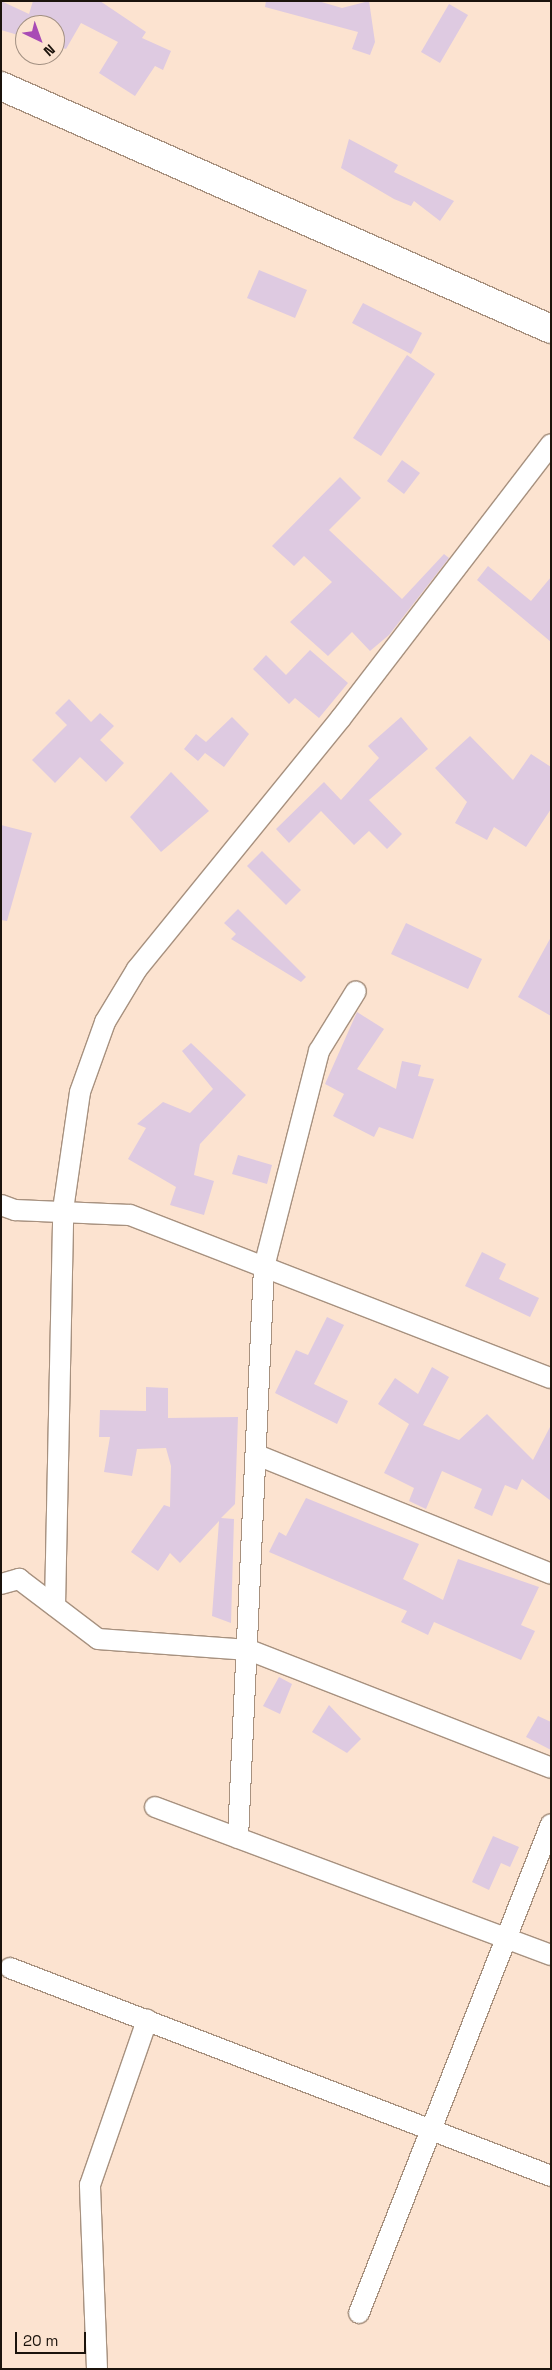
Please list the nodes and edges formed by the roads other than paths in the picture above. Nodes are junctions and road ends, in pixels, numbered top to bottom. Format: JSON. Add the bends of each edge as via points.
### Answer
{"nodes":[{"id":1,"x":1,"y":86,"type":"edge"},
{"id":2,"x":551,"y":329,"type":"edge"},
{"id":3,"x":551,"y":444,"type":"edge"},
{"id":4,"x":356,"y":991,"type":"dead end"},
{"id":5,"x":1,"y":1205,"type":"edge"},
{"id":6,"x":63,"y":1210,"type":"junction"},
{"id":7,"x":264,"y":1267,"type":"junction"},
{"id":8,"x":551,"y":1378,"type":"edge"},
{"id":9,"x":257,"y":1455,"type":"junction"},
{"id":10,"x":551,"y":1574,"type":"edge"},
{"id":11,"x":1,"y":1584,"type":"edge"},
{"id":12,"x":55,"y":1606,"type":"junction"},
{"id":13,"x":249,"y":1650,"type":"junction"},
{"id":14,"x":551,"y":1768,"type":"edge"},
{"id":15,"x":155,"y":1807,"type":"dead end"},
{"id":16,"x":551,"y":1824,"type":"edge"},
{"id":17,"x":238,"y":1838,"type":"junction"},
{"id":18,"x":506,"y":1937,"type":"junction"},
{"id":19,"x":551,"y":1955,"type":"edge"},
{"id":20,"x":10,"y":1968,"type":"dead end"},
{"id":21,"x":147,"y":2020,"type":"junction"},
{"id":22,"x":430,"y":2130,"type":"junction"},
{"id":23,"x":551,"y":2176,"type":"edge"},
{"id":24,"x":359,"y":2313,"type":"dead end"},
{"id":25,"x":97,"y":2369,"type":"edge"}],
"edges":[{"from":1,"to":2,"type":"main road"},
{"from":3,"to":6,"type":"street","via":[[342,718],[137,969],[105,1022],[80,1092]]},
{"from":4,"to":7,"type":"street","via":[[319,1051]]},
{"from":5,"to":6,"type":"street","via":[[14,1210]]},
{"from":6,"to":7,"type":"street","via":[[130,1215]]},
{"from":6,"to":12,"type":"street"},
{"from":7,"to":8,"type":"street"},
{"from":7,"to":9,"type":"street"},
{"from":9,"to":10,"type":"street"},
{"from":9,"to":13,"type":"street"},
{"from":11,"to":12,"type":"street","via":[[19,1579]]},
{"from":12,"to":13,"type":"street","via":[[98,1639]]},
{"from":13,"to":14,"type":"street"},
{"from":13,"to":17,"type":"street"},
{"from":15,"to":17,"type":"street"},
{"from":16,"to":18,"type":"street"},
{"from":17,"to":18,"type":"street"},
{"from":18,"to":19,"type":"street"},
{"from":18,"to":22,"type":"street"},
{"from":20,"to":21,"type":"street"},
{"from":21,"to":22,"type":"street"},
{"from":21,"to":25,"type":"street","via":[[90,2185]]},
{"from":22,"to":23,"type":"street"},
{"from":22,"to":24,"type":"street"}]}
